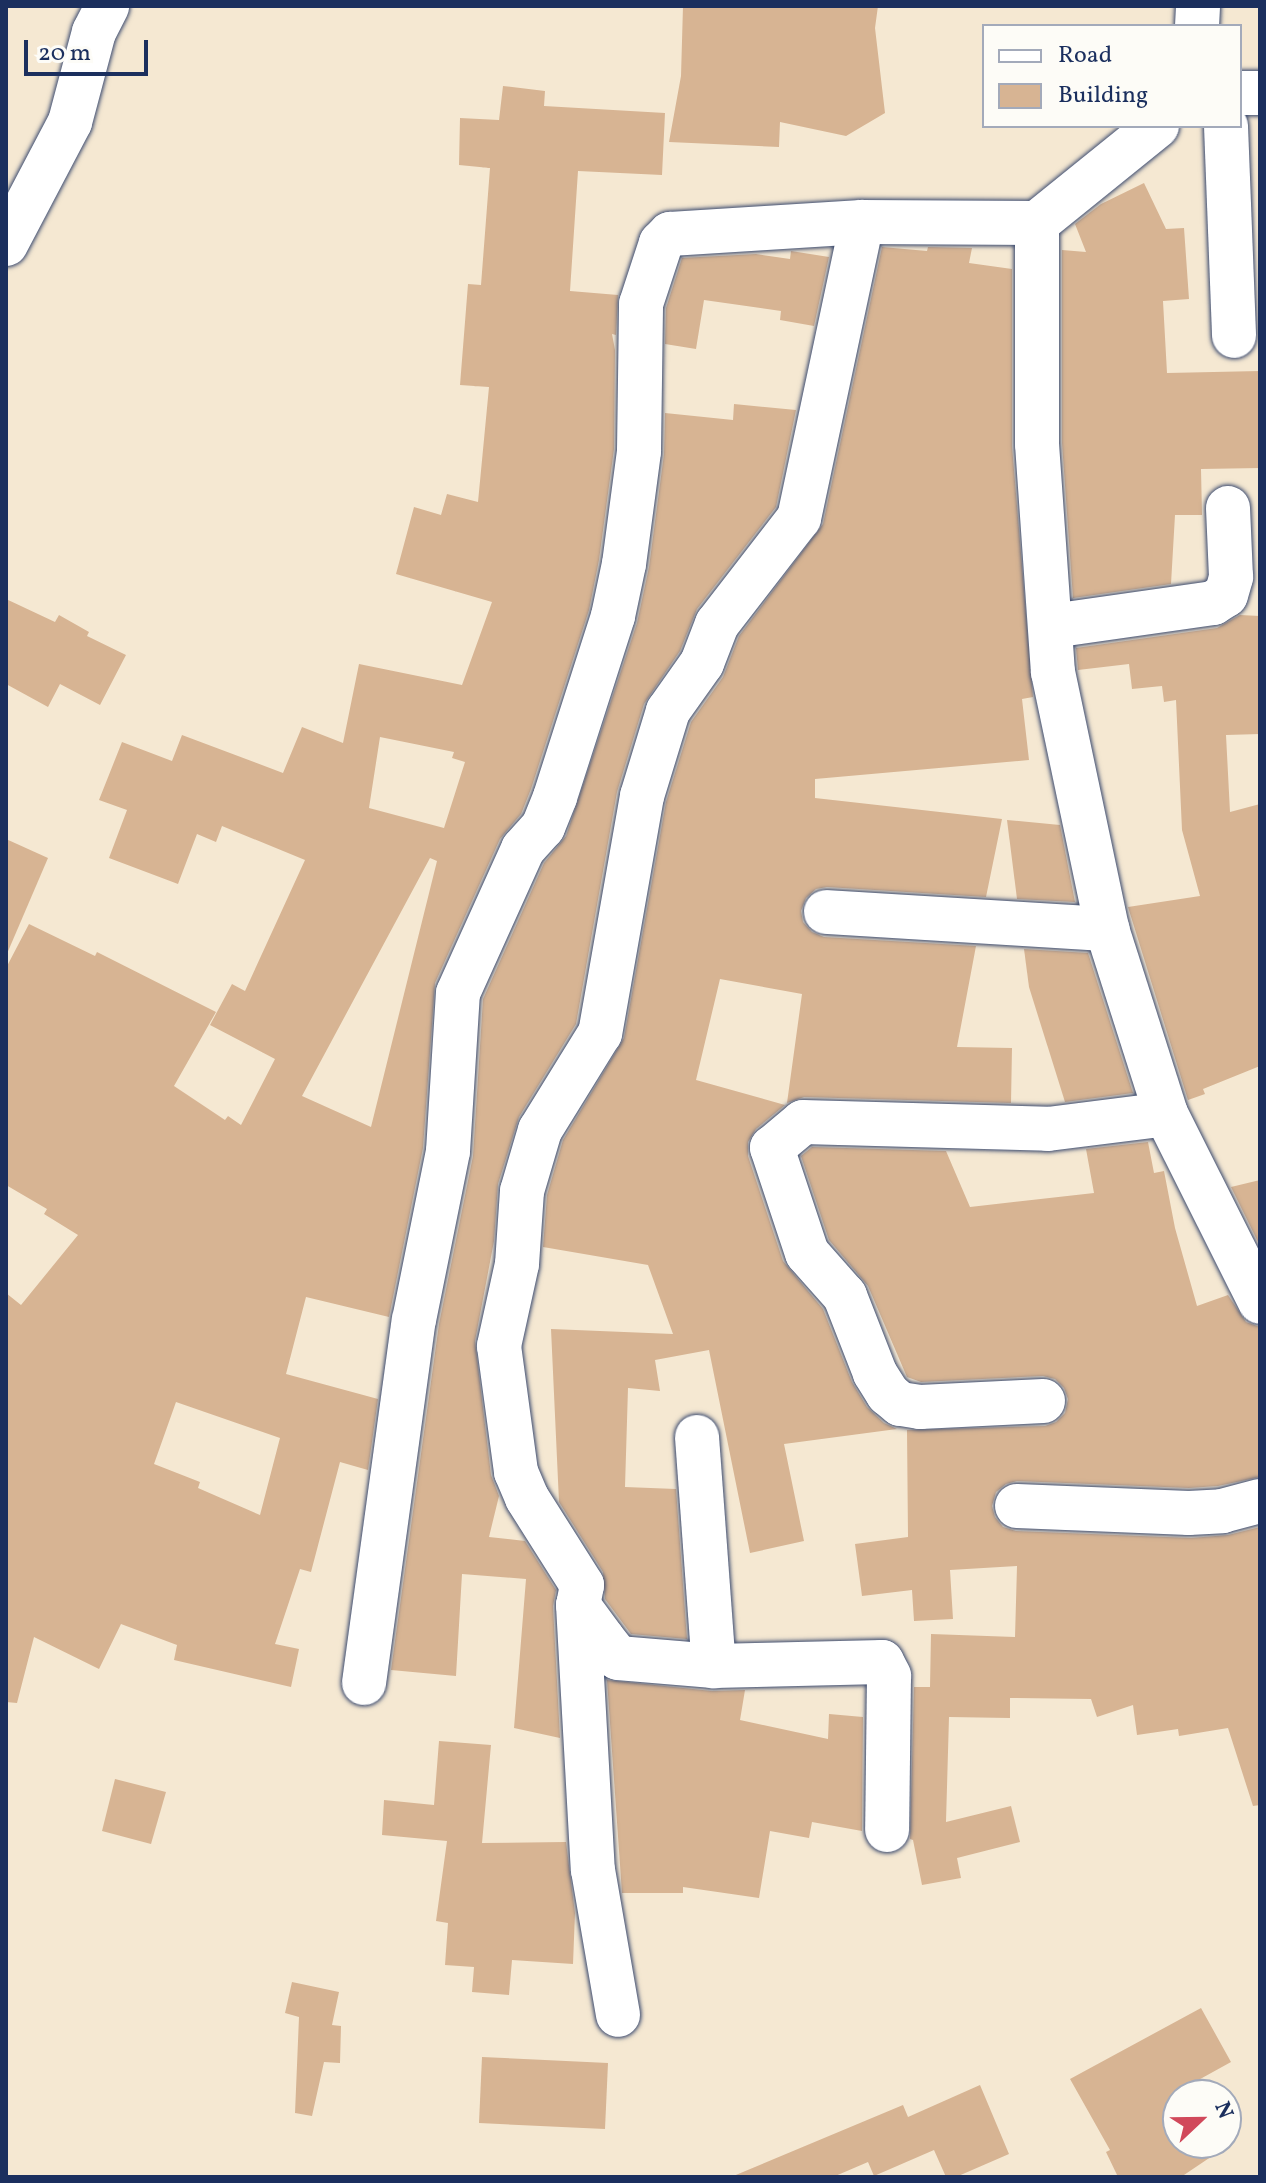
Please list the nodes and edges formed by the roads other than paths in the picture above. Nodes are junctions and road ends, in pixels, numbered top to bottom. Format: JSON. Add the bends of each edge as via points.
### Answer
{"nodes":[{"id":1,"x":107,"y":6,"type":"edge"},
{"id":2,"x":1155,"y":128,"type":"edge"},
{"id":3,"x":1226,"y":128,"type":"edge"},
{"id":4,"x":862,"y":222,"type":"junction"},
{"id":5,"x":1037,"y":223,"type":"junction"},
{"id":6,"x":6,"y":244,"type":"edge"},
{"id":7,"x":1234,"y":336,"type":"dead end"},
{"id":8,"x":1228,"y":508,"type":"dead end"},
{"id":9,"x":1052,"y":626,"type":"junction"},
{"id":10,"x":826,"y":912,"type":"dead end"},
{"id":11,"x":1107,"y":929,"type":"junction"},
{"id":12,"x":1166,"y":1114,"type":"junction"},
{"id":13,"x":1260,"y":1302,"type":"edge"},
{"id":14,"x":1043,"y":1401,"type":"dead end"},
{"id":15,"x":697,"y":1437,"type":"dead end"},
{"id":16,"x":1260,"y":1501,"type":"edge"},
{"id":17,"x":1017,"y":1506,"type":"dead end"},
{"id":18,"x":578,"y":1605,"type":"junction"},
{"id":19,"x":714,"y":1666,"type":"junction"},
{"id":20,"x":364,"y":1683,"type":"dead end"},
{"id":21,"x":887,"y":1830,"type":"dead end"},
{"id":22,"x":618,"y":2015,"type":"dead end"}],
"edges":[{"from":1,"to":6,"type":"street","via":[[94,32],[70,122]]},
{"from":2,"to":5,"type":"street"},
{"from":3,"to":7,"type":"street"},
{"from":4,"to":5,"type":"street"},
{"from":4,"to":18,"type":"street","via":[[799,518],[717,624],[702,663],[668,711],[642,796],[600,1033],[540,1130],[522,1191],[517,1264],[499,1346],[511,1448],[527,1498],[582,1585]]},
{"from":4,"to":20,"type":"street","via":[[670,234],[650,270],[641,304],[639,451],[613,616],[543,827],[523,849],[458,993],[448,1151],[414,1320]]},
{"from":5,"to":9,"type":"street","via":[[1037,444]]},
{"from":8,"to":9,"type":"street","via":[[1231,577],[1226,595],[1213,603]]},
{"from":9,"to":11,"type":"street","via":[[1053,672]]},
{"from":10,"to":11,"type":"street"},
{"from":11,"to":12,"type":"street"},
{"from":12,"to":13,"type":"street"},
{"from":12,"to":14,"type":"street","via":[[1048,1129],[803,1122],[772,1148],[807,1253],[845,1296],[888,1394],[900,1404],[920,1407]]},
{"from":15,"to":19,"type":"street"},
{"from":16,"to":17,"type":"street","via":[[1189,1513]]},
{"from":18,"to":19,"type":"street","via":[[618,1658]]},
{"from":18,"to":22,"type":"street","via":[[593,1870]]},
{"from":19,"to":21,"type":"street","via":[[882,1662],[889,1676]]}]}
